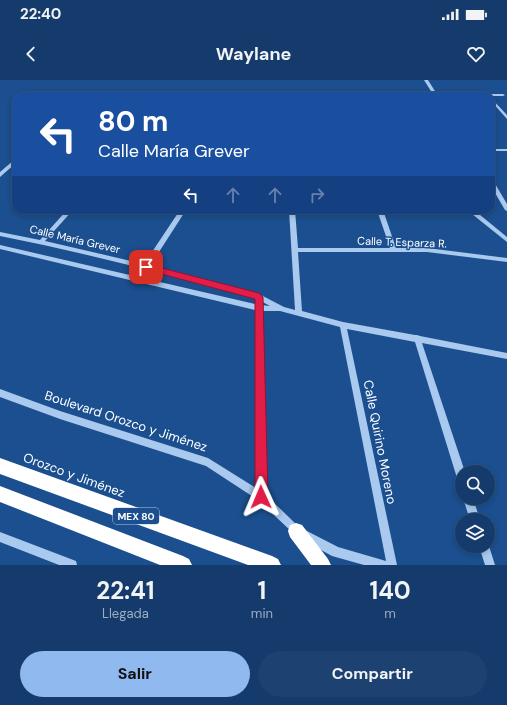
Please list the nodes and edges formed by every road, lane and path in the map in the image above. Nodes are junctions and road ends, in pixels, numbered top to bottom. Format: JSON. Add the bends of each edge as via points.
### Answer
{"nodes":[{"id":1,"x":426,"y":80,"type":"edge"},
{"id":2,"x":434,"y":92,"type":"edge"},
{"id":3,"x":503,"y":95,"type":"dead end"},
{"id":4,"x":495,"y":96,"type":"edge"},
{"id":5,"x":495,"y":104,"type":"edge"},
{"id":6,"x":507,"y":118,"type":"edge"},
{"id":7,"x":495,"y":150,"type":"edge"},
{"id":8,"x":507,"y":150,"type":"edge"},
{"id":9,"x":12,"y":164,"type":"edge"},
{"id":10,"x":0,"y":175,"type":"edge"},
{"id":11,"x":495,"y":189,"type":"edge"},
{"id":12,"x":507,"y":209,"type":"edge"},
{"id":13,"x":66,"y":214,"type":"edge"},
{"id":14,"x":180,"y":214,"type":"edge"},
{"id":15,"x":292,"y":214,"type":"edge"},
{"id":16,"x":381,"y":214,"type":"edge"},
{"id":17,"x":475,"y":214,"type":"edge"},
{"id":18,"x":0,"y":234,"type":"edge"},
{"id":19,"x":507,"y":240,"type":"edge"},
{"id":20,"x":41,"y":242,"type":"junction"},
{"id":21,"x":0,"y":247,"type":"edge"},
{"id":22,"x":296,"y":250,"type":"junction"},
{"id":23,"x":394,"y":250,"type":"junction"},
{"id":24,"x":507,"y":260,"type":"edge"},
{"id":25,"x":146,"y":267,"type":"junction"},
{"id":26,"x":259,"y":297,"type":"junction"},
{"id":27,"x":258,"y":308,"type":"junction"},
{"id":28,"x":282,"y":309,"type":"junction"},
{"id":29,"x":299,"y":314,"type":"junction"},
{"id":30,"x":343,"y":325,"type":"junction"},
{"id":31,"x":417,"y":338,"type":"junction"},
{"id":32,"x":507,"y":356,"type":"edge"},
{"id":33,"x":0,"y":393,"type":"edge"},
{"id":34,"x":458,"y":465,"type":"edge"},
{"id":35,"x":0,"y":466,"type":"edge"},
{"id":36,"x":0,"y":494,"type":"edge"},
{"id":37,"x":261,"y":497,"type":"junction"},
{"id":38,"x":296,"y":531,"type":"junction"},
{"id":39,"x":0,"y":537,"type":"edge"},
{"id":40,"x":486,"y":553,"type":"edge"},
{"id":41,"x":72,"y":565,"type":"edge"},
{"id":42,"x":183,"y":565,"type":"edge"},
{"id":43,"x":272,"y":565,"type":"edge"},
{"id":44,"x":322,"y":565,"type":"edge"},
{"id":45,"x":383,"y":565,"type":"edge"},
{"id":46,"x":392,"y":565,"type":"edge"},
{"id":47,"x":490,"y":565,"type":"edge"}],
"edges":[{"from":1,"to":2,"type":"street"},
{"from":3,"to":4,"type":"street"},
{"from":5,"to":6,"type":"street"},
{"from":7,"to":8,"type":"street"},
{"from":9,"to":10,"type":"street"},
{"from":11,"to":12,"type":"street"},
{"from":13,"to":20,"type":"street"},
{"from":14,"to":25,"type":"street"},
{"from":15,"to":22,"type":"street"},
{"from":16,"to":23,"type":"street"},
{"from":17,"to":19,"type":"street"},
{"from":18,"to":20,"type":"street","name":"Calle María Grever"},
{"from":20,"to":25,"type":"street","name":"Calle María Grever"},
{"from":21,"to":27,"type":"street","name":"Calle María Grever"},
{"from":22,"to":23,"type":"street","name":"Calle T. Esparza R."},
{"from":22,"to":29,"type":"street"},
{"from":23,"to":24,"type":"street","name":"Calle T. Esparza R.","via":[[427,250]]},
{"from":25,"to":26,"type":"street","name":"Calle María Grever"},
{"from":26,"to":27,"type":"street"},
{"from":26,"to":28,"type":"street","name":"Calle María Grever"},
{"from":27,"to":28,"type":"street","name":"Calle María Grever"},
{"from":27,"to":37,"type":"street"},
{"from":28,"to":29,"type":"street","name":"Calle María Grever"},
{"from":29,"to":30,"type":"street","name":"Calle María Grever"},
{"from":30,"to":31,"type":"street","name":"Calle María Grever"},
{"from":30,"to":46,"type":"street","name":"Calle Quirino Moreno"},
{"from":31,"to":32,"type":"street","name":"Calle María Grever"},
{"from":31,"to":34,"type":"street"},
{"from":33,"to":37,"type":"street","name":"Boulevard Orozco y Jiménez","via":[[208,462]]},
{"from":35,"to":43,"type":"highway","name":"Orozco y Jiménez","number":"MEX 80"},
{"from":36,"to":42,"type":"highway","number":"MEX 80"},
{"from":37,"to":38,"type":"street","name":"Boulevard Orozco y Jiménez"},
{"from":38,"to":44,"type":"highway"},
{"from":38,"to":45,"type":"street","name":"Boulevard Orozco y Jiménez","via":[[336,552]]},
{"from":39,"to":41,"type":"street"},
{"from":40,"to":47,"type":"street"}]}
